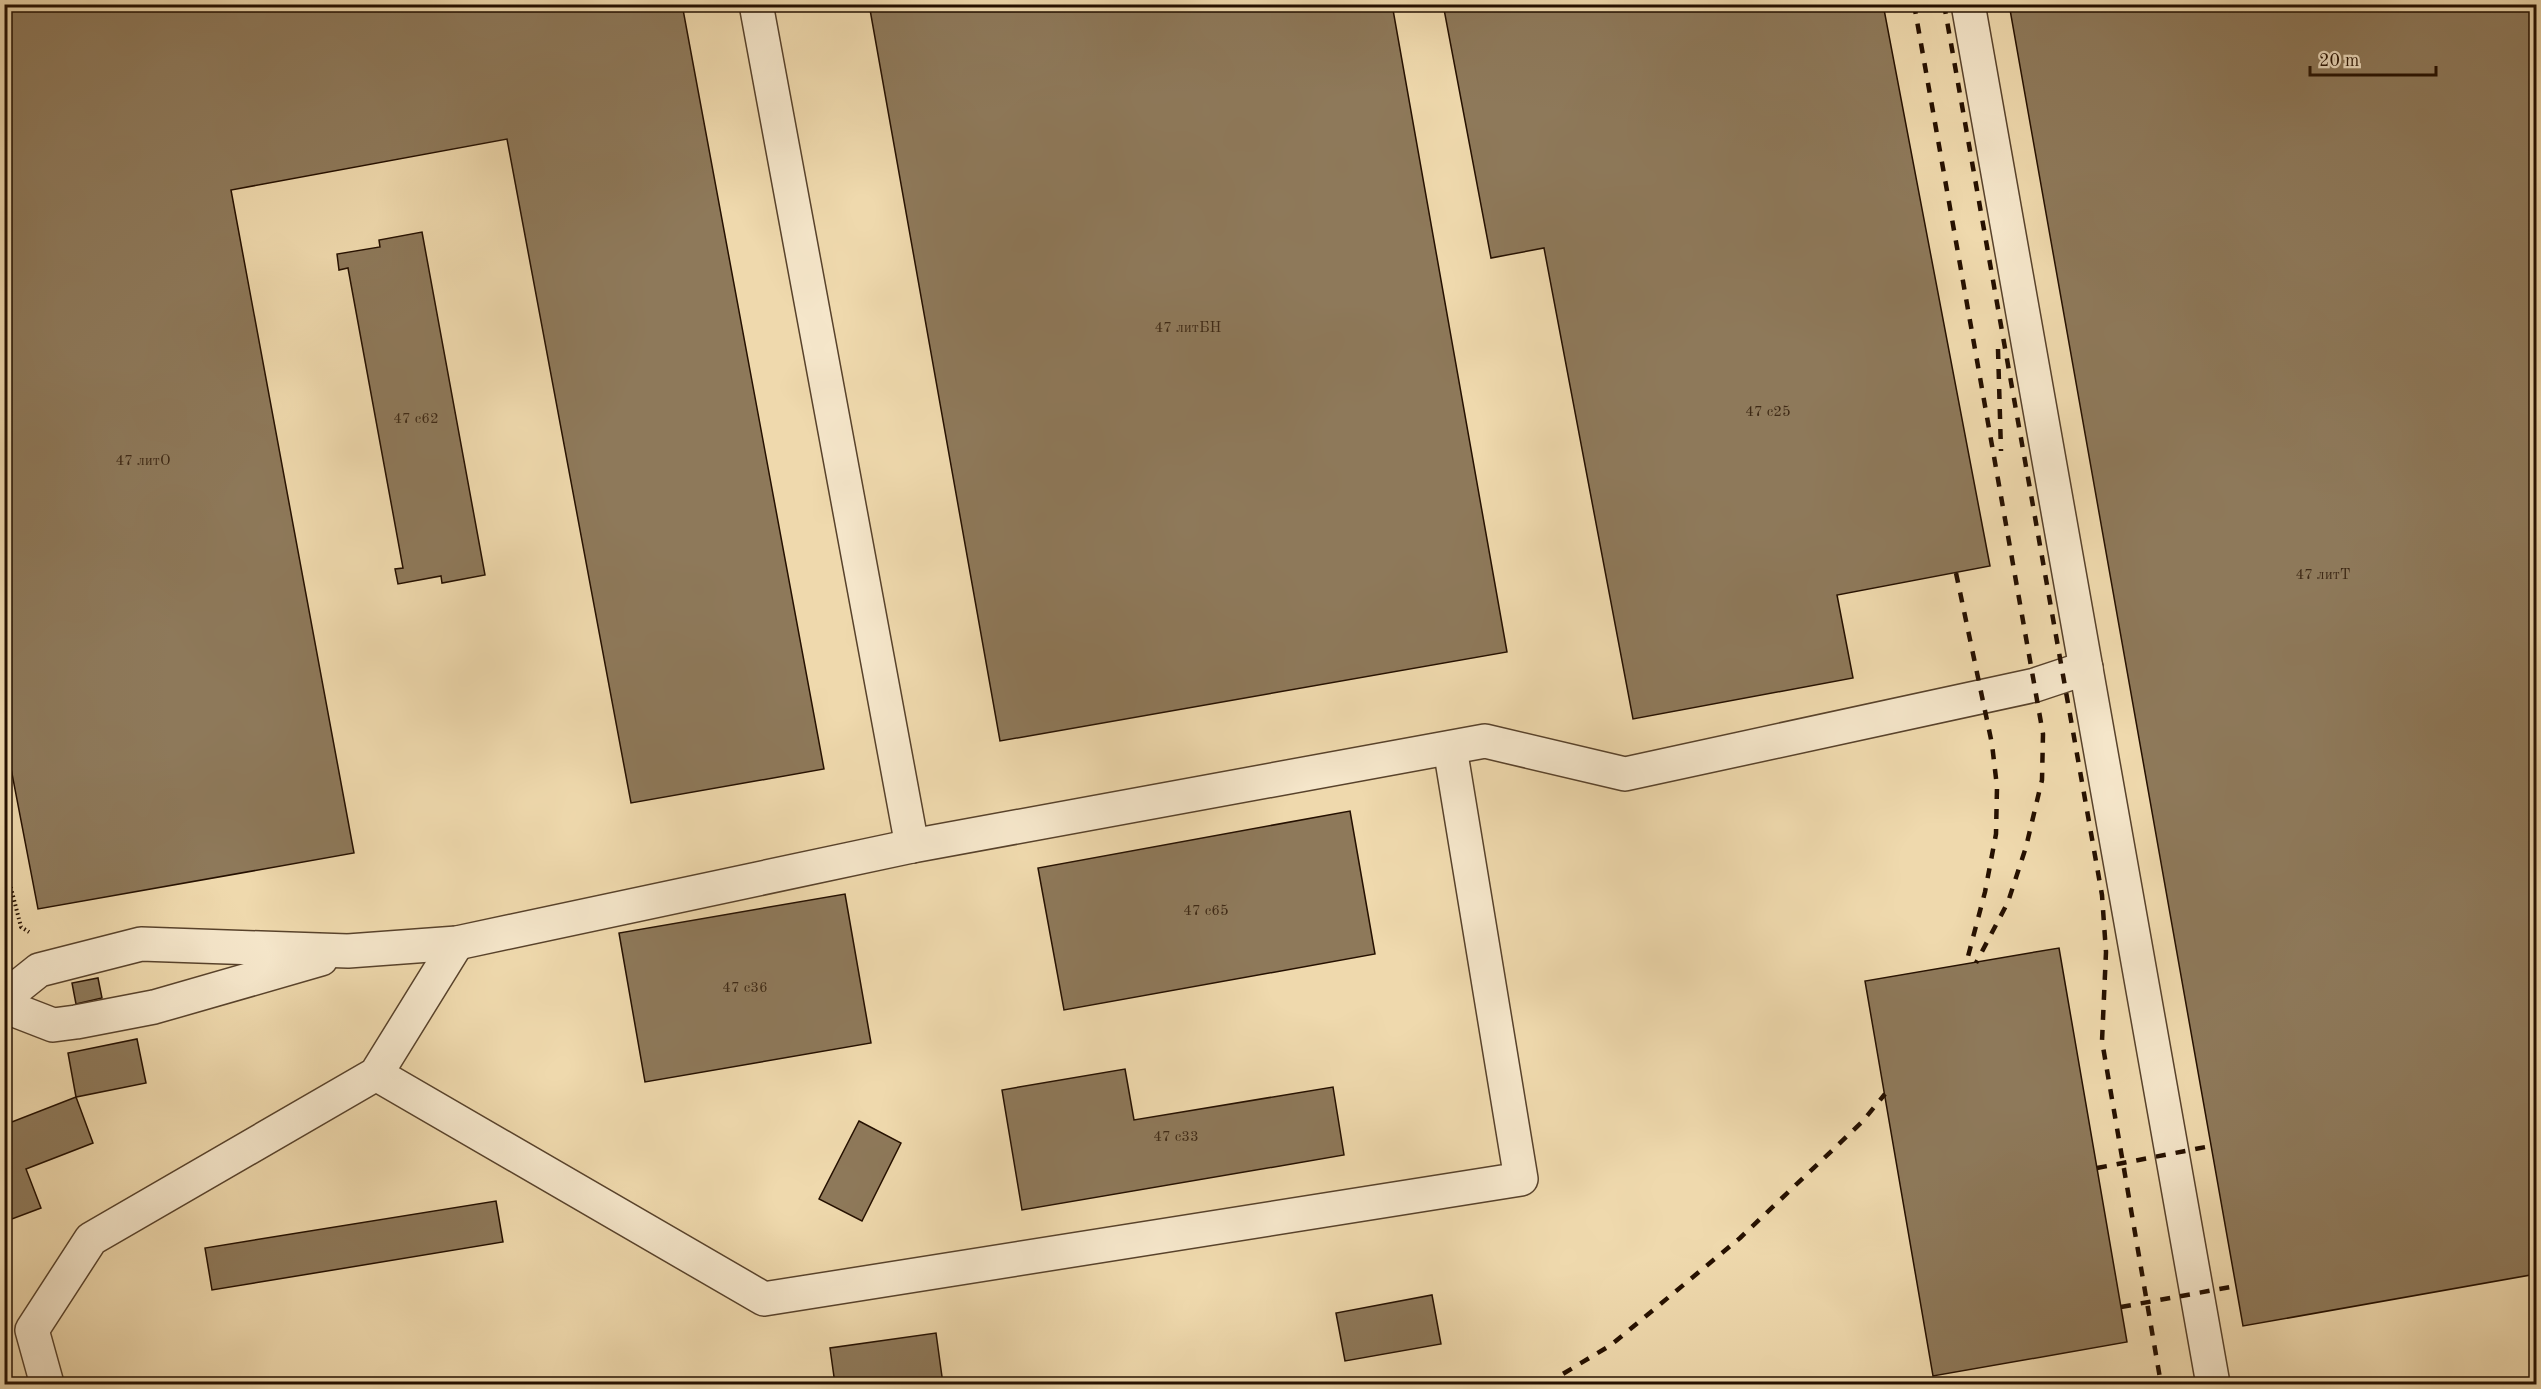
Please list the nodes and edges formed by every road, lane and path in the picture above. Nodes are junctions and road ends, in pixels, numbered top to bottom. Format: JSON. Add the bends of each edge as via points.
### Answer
{"nodes":[{"id":1,"x":756,"y":4,"type":"edge"},
{"id":2,"x":1968,"y":4,"type":"edge"},
{"id":3,"x":2086,"y":668,"type":"junction"},
{"id":4,"x":1450,"y":748,"type":"junction"},
{"id":5,"x":912,"y":846,"type":"junction"},
{"id":6,"x":4,"y":861,"type":"edge"},
{"id":7,"x":37,"y":938,"type":"dead end"},
{"id":8,"x":456,"y":943,"type":"junction"},
{"id":9,"x":348,"y":951,"type":"junction"},
{"id":10,"x":4,"y":998,"type":"edge"},
{"id":11,"x":4,"y":1006,"type":"edge"},
{"id":12,"x":376,"y":1074,"type":"junction"},
{"id":13,"x":47,"y":1384,"type":"edge"},
{"id":14,"x":2213,"y":1384,"type":"edge"}],
"edges":[{"from":1,"to":5,"type":"lane"},
{"from":2,"to":3,"type":"lane"},
{"from":3,"to":4,"type":"lane","via":[[2035,685],[1625,774],[1485,741]]},
{"from":3,"to":14,"type":"lane"},
{"from":4,"to":5,"type":"lane"},
{"from":4,"to":12,"type":"lane","via":[[1521,1179],[764,1299]]},
{"from":5,"to":8,"type":"lane"},
{"from":6,"to":7,"type":"path","via":[[21,927]]},
{"from":8,"to":9,"type":"lane"},
{"from":8,"to":12,"type":"lane"},
{"from":9,"to":10,"type":"lane","via":[[141,944],[39,970]]},
{"from":9,"to":11,"type":"lane","via":[[154,1007],[76,1022],[53,1025]]},
{"from":12,"to":13,"type":"lane","via":[[91,1239],[32,1330]]}]}
